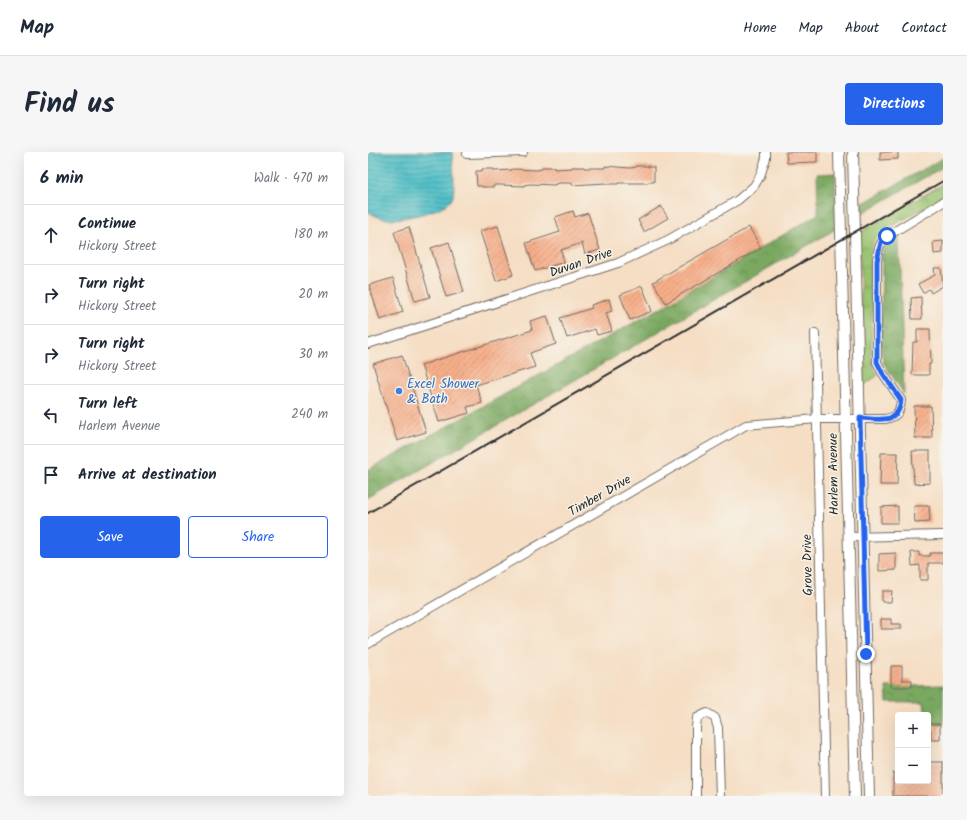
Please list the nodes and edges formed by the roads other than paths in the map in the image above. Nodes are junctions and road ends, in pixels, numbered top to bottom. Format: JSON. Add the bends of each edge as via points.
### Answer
{"nodes":[{"id":1,"x":523,"y":152,"type":"edge"},
{"id":2,"x":766,"y":152,"type":"edge"},
{"id":3,"x":839,"y":152,"type":"edge"},
{"id":4,"x":853,"y":152,"type":"edge"},
{"id":5,"x":467,"y":154,"type":"dead end"},
{"id":6,"x":943,"y":202,"type":"edge"},
{"id":7,"x":815,"y":333,"type":"dead end"},
{"id":8,"x":368,"y":344,"type":"edge"},
{"id":9,"x":860,"y":418,"type":"junction"},
{"id":10,"x":817,"y":419,"type":"junction"},
{"id":11,"x":846,"y":419,"type":"junction"},
{"id":12,"x":943,"y":535,"type":"edge"},
{"id":13,"x":862,"y":536,"type":"junction"},
{"id":14,"x":848,"y":537,"type":"junction"},
{"id":15,"x":368,"y":644,"type":"edge"},
{"id":16,"x":866,"y":654,"type":"junction"},
{"id":17,"x":851,"y":655,"type":"junction"},
{"id":18,"x":696,"y":796,"type":"edge"},
{"id":19,"x":720,"y":796,"type":"edge"},
{"id":20,"x":825,"y":796,"type":"edge"},
{"id":21,"x":855,"y":796,"type":"edge"},
{"id":22,"x":869,"y":796,"type":"edge"}],
"edges":[{"from":1,"to":5,"type":"street"},
{"from":2,"to":8,"type":"street","name":"Duvan Drive","via":[[760,176],[754,186],[738,200],[668,240],[618,263]]},
{"from":3,"to":11,"type":"main road","name":"Harlem Avenue"},
{"from":4,"to":9,"type":"main road","name":"Harlem Avenue"},
{"from":6,"to":9,"type":"street","name":"Timber Drive","via":[[899,228],[881,242],[877,261],[877,362],[901,400],[896,416],[885,419]]},
{"from":7,"to":10,"type":"street","name":"Grove Drive"},
{"from":9,"to":11,"type":"street","name":"Timber Drive"},
{"from":9,"to":13,"type":"main road","name":"Harlem Avenue"},
{"from":10,"to":11,"type":"street","name":"Timber Drive"},
{"from":10,"to":15,"type":"street","name":"Timber Drive","via":[[746,425]]},
{"from":10,"to":20,"type":"street","name":"Grove Drive"},
{"from":11,"to":14,"type":"main road","name":"Harlem Avenue"},
{"from":12,"to":13,"type":"street"},
{"from":13,"to":14,"type":"street"},
{"from":13,"to":16,"type":"main road","name":"Harlem Avenue"},
{"from":14,"to":17,"type":"main road","name":"Harlem Avenue"},
{"from":16,"to":17,"type":"main road"},
{"from":16,"to":22,"type":"main road","name":"Harlem Avenue"},
{"from":17,"to":21,"type":"main road","name":"Harlem Avenue"},
{"from":18,"to":19,"type":"street","via":[[697,718],[706,713],[715,718],[718,728]]}]}
